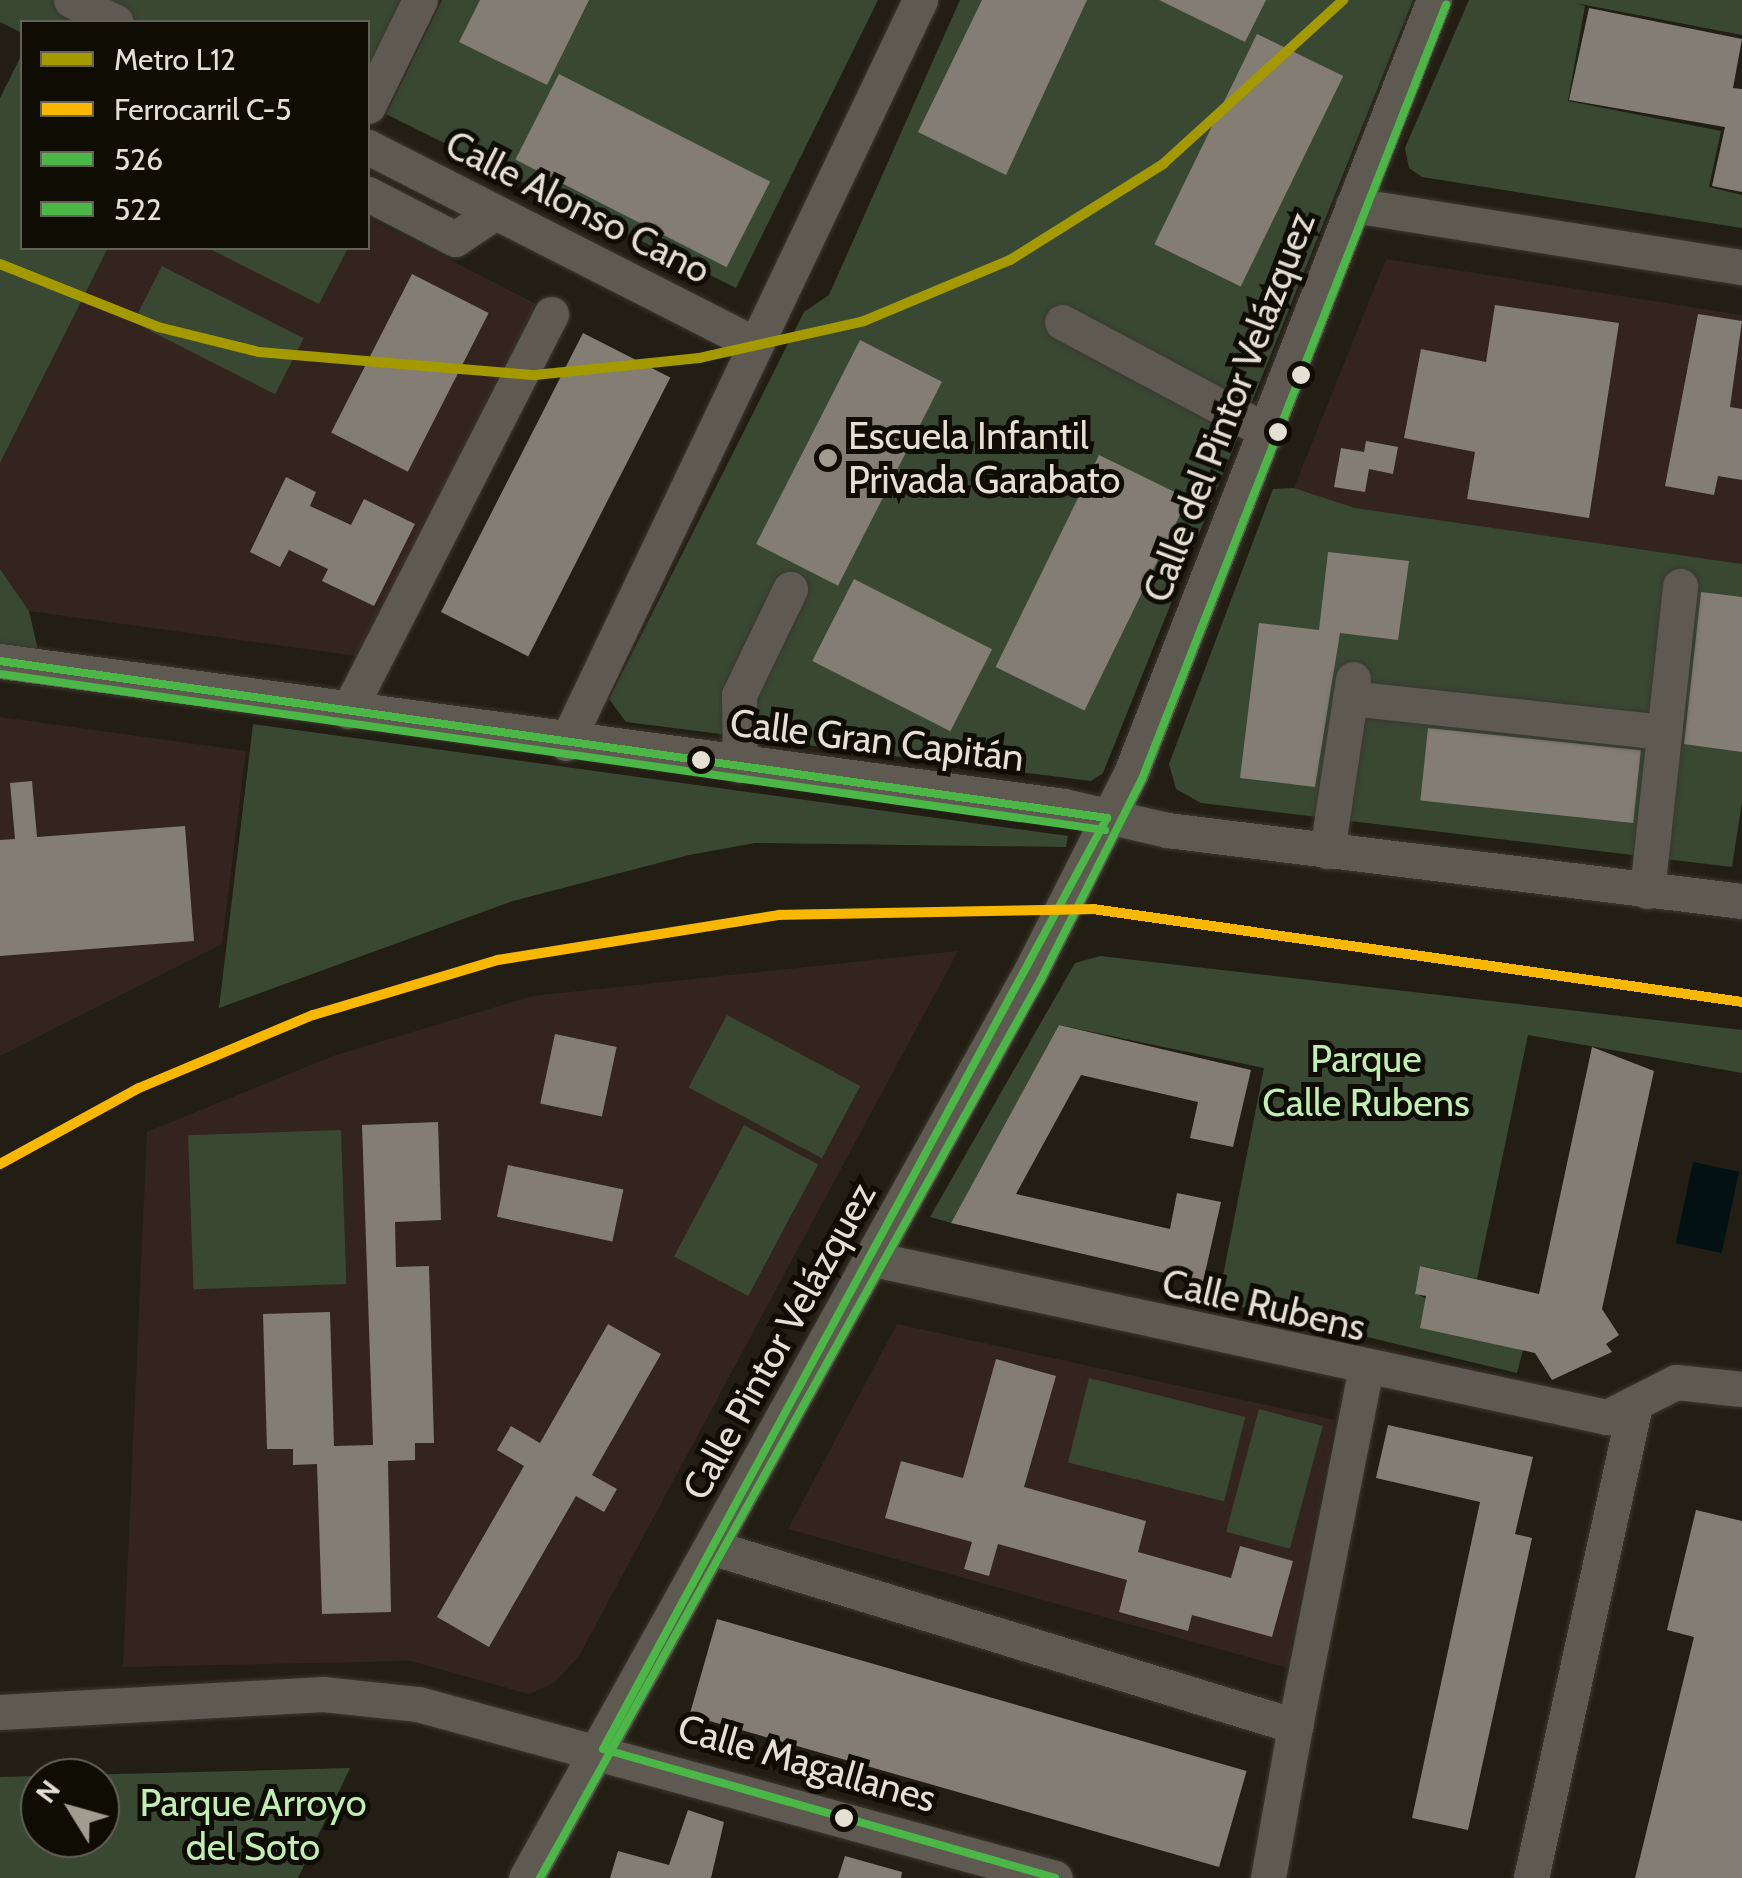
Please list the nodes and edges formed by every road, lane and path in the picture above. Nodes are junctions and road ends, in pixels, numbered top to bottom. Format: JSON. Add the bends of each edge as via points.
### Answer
{"nodes":[{"id":1,"x":71,"y":0,"type":"edge"},
{"id":2,"x":420,"y":0,"type":"edge"},
{"id":3,"x":920,"y":0,"type":"edge"},
{"id":4,"x":1434,"y":0,"type":"edge"},
{"id":5,"x":112,"y":20,"type":"edge"},
{"id":6,"x":370,"y":102,"type":"edge"},
{"id":7,"x":370,"y":148,"type":"edge"},
{"id":8,"x":370,"y":195,"type":"edge"},
{"id":9,"x":1353,"y":205,"type":"junction"},
{"id":10,"x":495,"y":212,"type":"junction"},
{"id":11,"x":1742,"y":267,"type":"edge"},
{"id":12,"x":551,"y":314,"type":"dead end"},
{"id":13,"x":1062,"y":322,"type":"dead end"},
{"id":14,"x":750,"y":342,"type":"junction"},
{"id":15,"x":1268,"y":432,"type":"junction"},
{"id":16,"x":1680,"y":586,"type":"dead end"},
{"id":17,"x":790,"y":590,"type":"dead end"},
{"id":18,"x":0,"y":661,"type":"edge"},
{"id":19,"x":348,"y":712,"type":"junction"},
{"id":20,"x":1664,"y":732,"type":"junction"},
{"id":21,"x":566,"y":743,"type":"junction"},
{"id":22,"x":740,"y":765,"type":"junction"},
{"id":23,"x":1101,"y":829,"type":"junction"},
{"id":24,"x":1327,"y":850,"type":"junction"},
{"id":25,"x":1648,"y":891,"type":"junction"},
{"id":26,"x":1742,"y":901,"type":"edge"},
{"id":27,"x":873,"y":1259,"type":"junction"},
{"id":28,"x":1365,"y":1372,"type":"junction"},
{"id":29,"x":1742,"y":1388,"type":"edge"},
{"id":30,"x":1636,"y":1402,"type":"junction"},
{"id":31,"x":714,"y":1548,"type":"junction"},
{"id":32,"x":0,"y":1712,"type":"edge"},
{"id":33,"x":1295,"y":1726,"type":"junction"},
{"id":34,"x":603,"y":1748,"type":"junction"},
{"id":35,"x":526,"y":1878,"type":"edge"},
{"id":36,"x":1054,"y":1878,"type":"edge"},
{"id":37,"x":1268,"y":1878,"type":"edge"},
{"id":38,"x":1531,"y":1878,"type":"edge"}],
"edges":[{"from":1,"to":5,"type":"street"},
{"from":2,"to":6,"type":"street"},
{"from":3,"to":14,"type":"street"},
{"from":4,"to":9,"type":"street","name":"Calle del Pintor Velázquez"},
{"from":7,"to":10,"type":"street","name":"Calle Alonso Cano"},
{"from":8,"to":10,"type":"street","via":[[455,238]]},
{"from":9,"to":11,"type":"street"},
{"from":9,"to":15,"type":"street","name":"Calle del Pintor Velázquez"},
{"from":10,"to":14,"type":"street","name":"Calle Alonso Cano"},
{"from":12,"to":19,"type":"street"},
{"from":13,"to":15,"type":"street"},
{"from":14,"to":21,"type":"street"},
{"from":15,"to":23,"type":"street","name":"Calle del Pintor Velázquez"},
{"from":16,"to":20,"type":"street"},
{"from":17,"to":22,"type":"street","via":[[739,695]]},
{"from":18,"to":19,"type":"street","name":"Calle Gran Capitán"},
{"from":19,"to":21,"type":"street","name":"Calle Gran Capitán"},
{"from":20,"to":24,"type":"street","via":[[1352,686]]},
{"from":20,"to":25,"type":"street"},
{"from":21,"to":22,"type":"street","name":"Calle Gran Capitán"},
{"from":22,"to":23,"type":"street","name":"Calle Gran Capitán"},
{"from":23,"to":24,"type":"street","name":"Calle Gran Capitán"},
{"from":23,"to":27,"type":"street","name":"Calle Pintor Velázquez"},
{"from":24,"to":25,"type":"street","name":"Calle Gran Capitán"},
{"from":25,"to":26,"type":"street","name":"Calle Gran Capitán"},
{"from":27,"to":28,"type":"street","name":"Calle Rubens"},
{"from":27,"to":31,"type":"street","name":"Calle Pintor Velázquez"},
{"from":28,"to":30,"type":"street","name":"Calle Rubens","via":[[1607,1417]]},
{"from":28,"to":33,"type":"street"},
{"from":29,"to":30,"type":"street","name":"Calle Rubens","via":[[1676,1382]]},
{"from":30,"to":38,"type":"street"},
{"from":31,"to":33,"type":"street"},
{"from":31,"to":34,"type":"street","name":"Calle Pintor Velázquez"},
{"from":32,"to":34,"type":"street","name":"Calle Magallanes","via":[[323,1694],[418,1704]]},
{"from":33,"to":37,"type":"street"},
{"from":34,"to":35,"type":"street","name":"Calle Pintor Velázquez"},
{"from":34,"to":36,"type":"street","name":"Calle Magallanes"}]}
